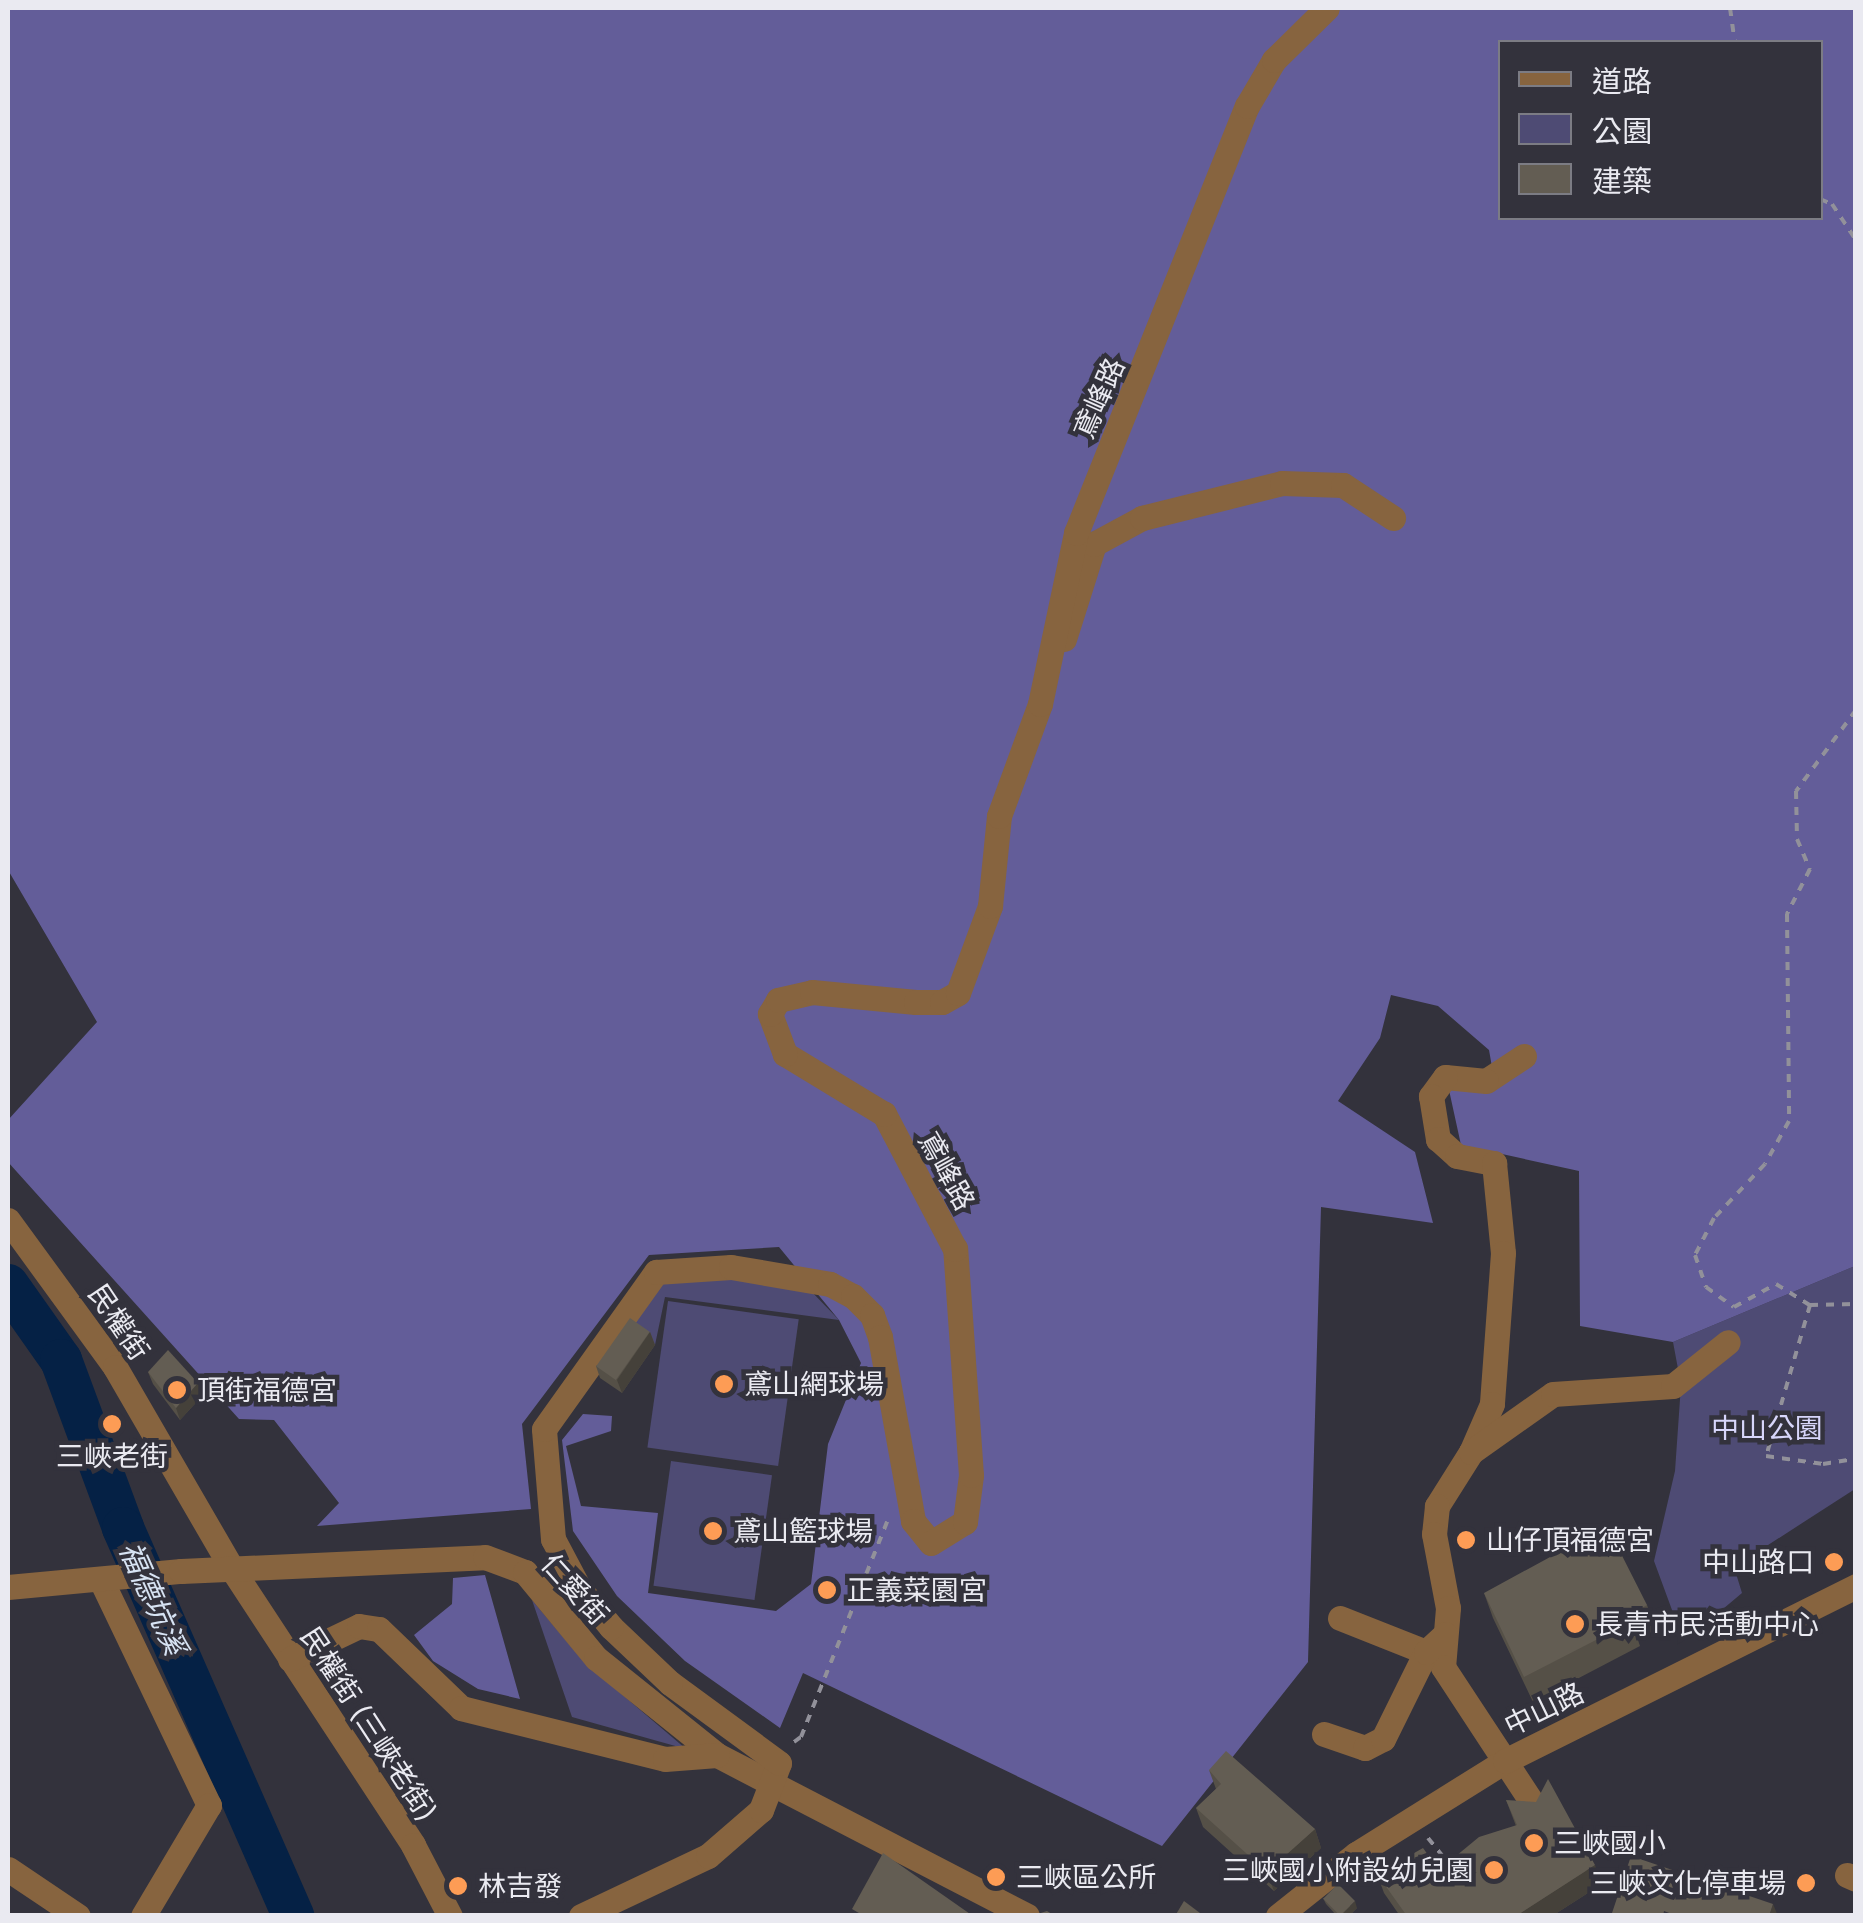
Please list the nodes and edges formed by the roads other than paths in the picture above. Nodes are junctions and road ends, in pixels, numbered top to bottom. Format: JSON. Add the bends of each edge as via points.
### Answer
{"nodes":[{"id":1,"x":1327,"y":8,"type":"edge"},
{"id":2,"x":1393,"y":518,"type":"dead end"},
{"id":3,"x":1044,"y":685,"type":"junction"},
{"id":4,"x":1524,"y":1056,"type":"dead end"},
{"id":5,"x":8,"y":1220,"type":"edge"},
{"id":6,"x":1728,"y":1342,"type":"dead end"},
{"id":7,"x":1472,"y":1452,"type":"junction"},
{"id":8,"x":232,"y":1569,"type":"junction"},
{"id":9,"x":108,"y":1579,"type":"junction"},
{"id":10,"x":1856,"y":1586,"type":"edge"},
{"id":11,"x":8,"y":1587,"type":"edge"},
{"id":12,"x":1340,"y":1618,"type":"dead end"},
{"id":13,"x":1435,"y":1643,"type":"junction"},
{"id":14,"x":290,"y":1660,"type":"junction"},
{"id":15,"x":1324,"y":1734,"type":"dead end"},
{"id":16,"x":717,"y":1755,"type":"junction"},
{"id":17,"x":1504,"y":1762,"type":"junction"},
{"id":18,"x":771,"y":1784,"type":"junction"},
{"id":19,"x":1535,"y":1807,"type":"edge"},
{"id":20,"x":8,"y":1869,"type":"edge"},
{"id":21,"x":78,"y":1916,"type":"edge"},
{"id":22,"x":144,"y":1916,"type":"edge"},
{"id":23,"x":450,"y":1916,"type":"edge"},
{"id":24,"x":581,"y":1916,"type":"edge"},
{"id":25,"x":1027,"y":1916,"type":"edge"},
{"id":26,"x":1278,"y":1916,"type":"edge"}],
"edges":[{"from":1,"to":3,"type":"street","name":"鳶峰路","via":[[1274,60],[1247,106],[1076,533]]},
{"from":2,"to":3,"type":"street","via":[[1343,485],[1282,483],[1142,518],[1094,544],[1080,603]]},
{"from":3,"to":18,"type":"street","name":"鳶峰路","via":[[999,816],[990,906],[958,993],[942,1002],[916,1002],[812,992],[778,1000],[770,1014],[785,1054],[884,1114],[955,1249],[971,1474],[965,1522],[931,1543],[913,1521],[876,1326],[853,1296],[830,1284],[731,1267],[656,1272],[544,1429],[553,1539],[579,1588],[670,1683],[774,1754],[779,1762]]},
{"from":4,"to":7,"type":"street","via":[[1486,1081],[1445,1077],[1432,1096],[1438,1139],[1457,1156],[1494,1162],[1503,1253],[1500,1302],[1492,1404]]},
{"from":5,"to":8,"type":"street","name":"民權街","via":[[115,1367]]},
{"from":6,"to":7,"type":"street","via":[[1673,1386],[1553,1394]]},
{"from":7,"to":13,"type":"street","via":[[1437,1506],[1434,1534],[1448,1608]]},
{"from":8,"to":9,"type":"street","name":"仁愛街"},
{"from":8,"to":14,"type":"street","name":"民權街 (三峽老街)"},
{"from":8,"to":16,"type":"street","name":"仁愛街","via":[[485,1557],[525,1572],[596,1658]]},
{"from":9,"to":11,"type":"street","name":"仁愛街"},
{"from":9,"to":22,"type":"street","via":[[209,1805]]},
{"from":10,"to":17,"type":"street","name":"中山路"},
{"from":12,"to":13,"type":"street"},
{"from":13,"to":15,"type":"street","via":[[1383,1739],[1365,1748]]},
{"from":13,"to":17,"type":"street","via":[[1443,1667]]},
{"from":14,"to":16,"type":"street","via":[[359,1626],[379,1629],[461,1708],[665,1758]]},
{"from":14,"to":23,"type":"street","name":"民權街 (三峽老街)","via":[[413,1846]]},
{"from":16,"to":18,"type":"street","name":"仁愛街"},
{"from":17,"to":19,"type":"street"},
{"from":17,"to":26,"type":"street","name":"中山路","via":[[1412,1818]]},
{"from":18,"to":24,"type":"street","via":[[761,1810],[708,1856]]},
{"from":18,"to":25,"type":"street","name":"仁愛街"},
{"from":20,"to":21,"type":"street"}]}
